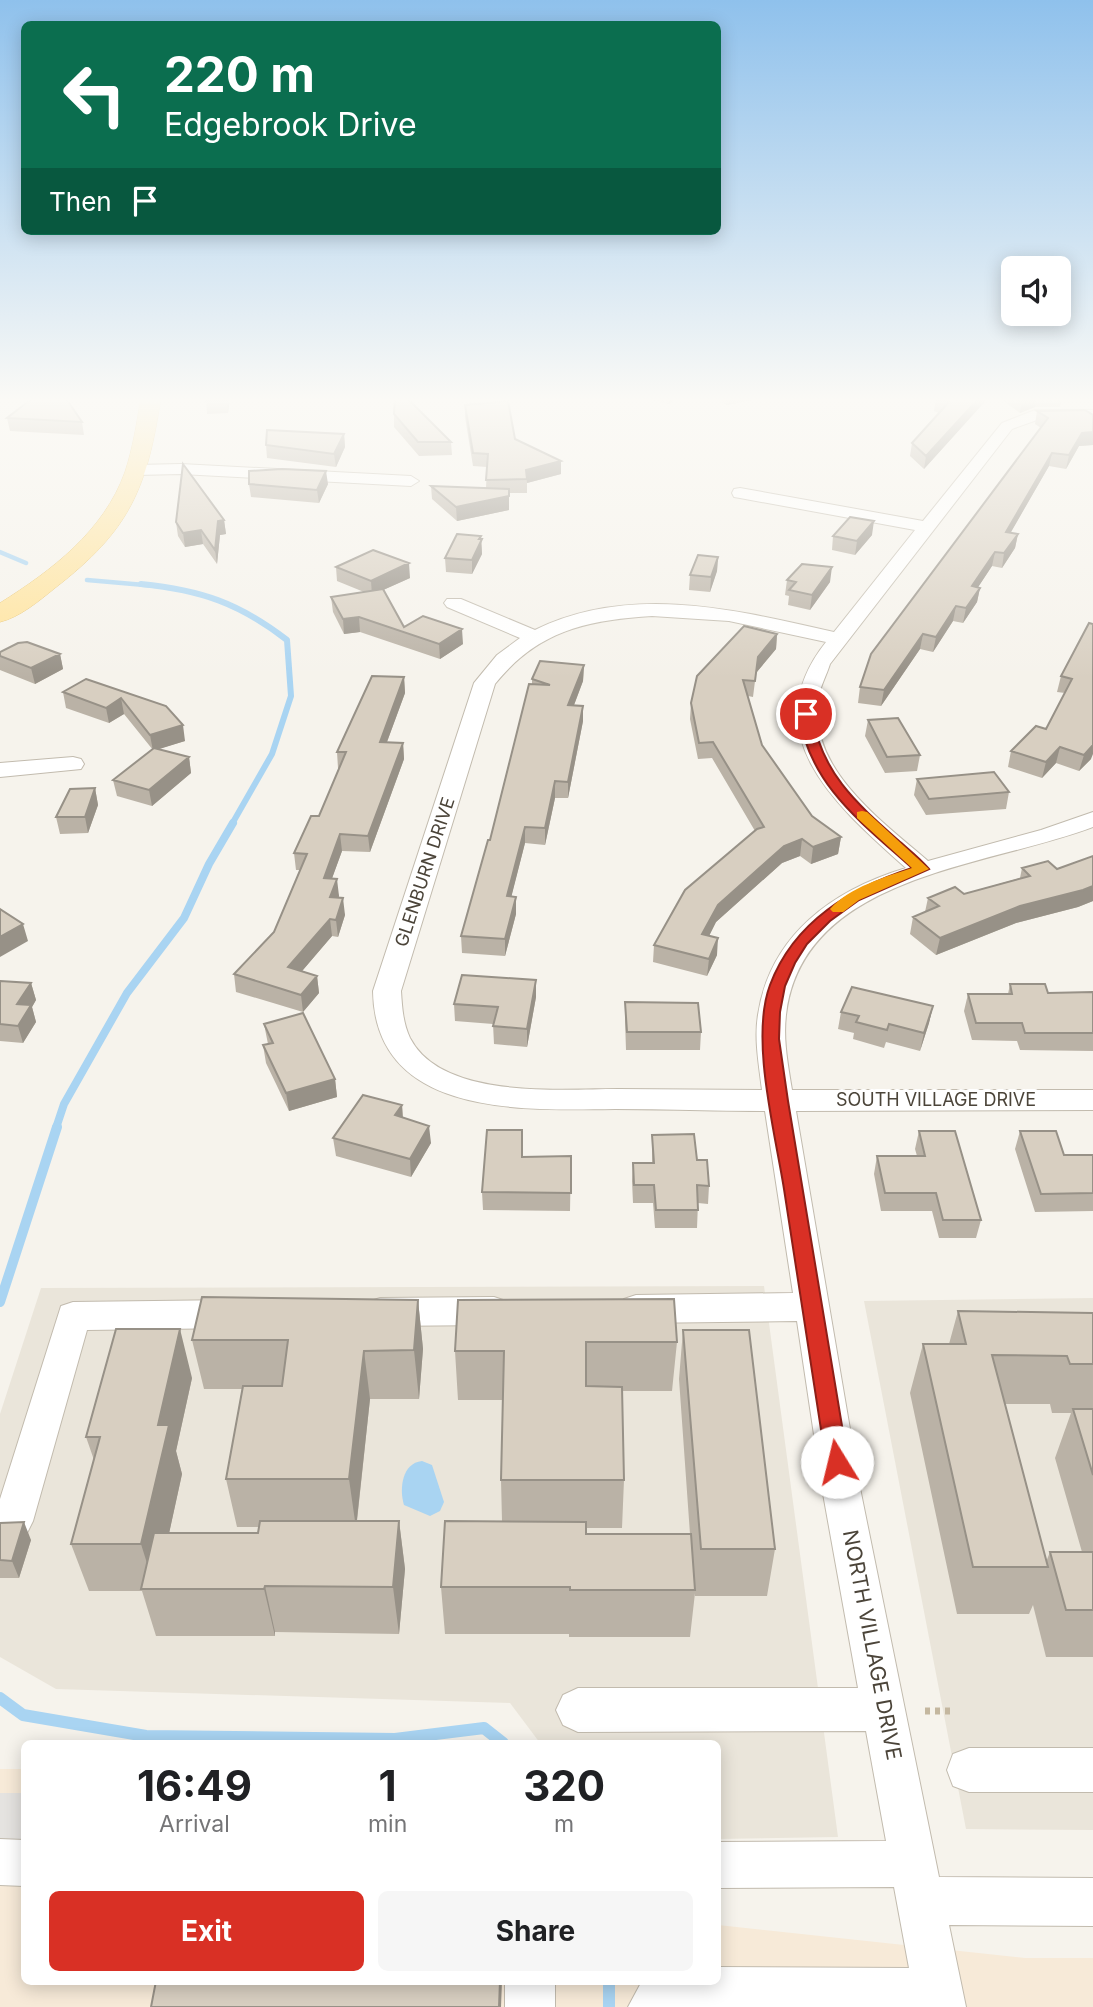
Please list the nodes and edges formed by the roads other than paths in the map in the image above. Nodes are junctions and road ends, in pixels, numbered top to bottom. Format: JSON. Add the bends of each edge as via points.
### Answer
{"nodes":[{"id":1,"x":126,"y":491,"type":"edge"},
{"id":2,"x":956,"y":491,"type":"edge"},
{"id":3,"x":740,"y":492,"type":"dead end"},
{"id":4,"x":926,"y":527,"type":"junction"},
{"id":5,"x":454,"y":603,"type":"dead end"},
{"id":6,"x":0,"y":614,"type":"edge"},
{"id":7,"x":535,"y":637,"type":"junction"},
{"id":8,"x":839,"y":639,"type":"junction"},
{"id":9,"x":73,"y":764,"type":"dead end"},
{"id":10,"x":0,"y":770,"type":"edge"},
{"id":11,"x":1093,"y":819,"type":"edge"},
{"id":12,"x":922,"y":869,"type":"junction"},
{"id":13,"x":1093,"y":1100,"type":"edge"},
{"id":14,"x":779,"y":1101,"type":"junction"},
{"id":15,"x":812,"y":1307,"type":"junction"},
{"id":16,"x":603,"y":1310,"type":"edge"},
{"id":17,"x":519,"y":1311,"type":"edge"},
{"id":18,"x":352,"y":1313,"type":"edge"},
{"id":19,"x":268,"y":1314,"type":"edge"},
{"id":20,"x":12,"y":1521,"type":"edge"},
{"id":21,"x":578,"y":1710,"type":"dead end"},
{"id":22,"x":904,"y":1710,"type":"junction"},
{"id":23,"x":969,"y":1770,"type":"dead end"},
{"id":24,"x":1093,"y":1770,"type":"edge"},
{"id":25,"x":0,"y":1862,"type":"edge"},
{"id":26,"x":21,"y":1863,"type":"edge"},
{"id":27,"x":721,"y":1865,"type":"edge"},
{"id":28,"x":917,"y":1883,"type":"junction"},
{"id":29,"x":1093,"y":1902,"type":"edge"},
{"id":30,"x":530,"y":1985,"type":"edge"},
{"id":31,"x":939,"y":2000,"type":"edge"},
{"id":32,"x":530,"y":2007,"type":"edge"},
{"id":33,"x":653,"y":2007,"type":"edge"}],
"edges":[{"from":1,"to":6,"type":"main road","via":[[90,544],[45,584]]},
{"from":2,"to":4,"type":"street"},
{"from":3,"to":4,"type":"street"},
{"from":4,"to":8,"type":"street"},
{"from":5,"to":7,"type":"street"},
{"from":7,"to":8,"type":"street","name":"GLENBURN DRIVE","via":[[587,619],[663,611],[734,616]]},
{"from":7,"to":14,"type":"street","name":"GLENBURN DRIVE","via":[[504,658],[485,682],[387,991],[391,1031],[415,1063],[457,1086],[483,1093]]},
{"from":8,"to":12,"type":"street","via":[[812,679],[806,714],[816,757],[858,811]]},
{"from":9,"to":10,"type":"street"},
{"from":11,"to":12,"type":"street","name":"NORTH VILLAGE DRIVE"},
{"from":12,"to":14,"type":"street","name":"NORTH VILLAGE DRIVE","via":[[854,897],[802,941],[788,963],[777,986],[770,1039]]},
{"from":13,"to":14,"type":"street","name":"SOUTH VILLAGE DRIVE"},
{"from":14,"to":15,"type":"street","name":"NORTH VILLAGE DRIVE"},
{"from":15,"to":16,"type":"street"},
{"from":15,"to":22,"type":"street","name":"NORTH VILLAGE DRIVE","via":[[841,1488]]},
{"from":17,"to":18,"type":"street"},
{"from":19,"to":20,"type":"street","via":[[73,1316]]},
{"from":21,"to":22,"type":"street"},
{"from":22,"to":28,"type":"street","name":"NORTH VILLAGE DRIVE"},
{"from":23,"to":24,"type":"street"},
{"from":25,"to":26,"type":"street"},
{"from":27,"to":28,"type":"street"},
{"from":28,"to":29,"type":"street"},
{"from":28,"to":31,"type":"street","name":"NORTH VILLAGE DRIVE"},
{"from":30,"to":32,"type":"street"},
{"from":31,"to":33,"type":"street","via":[[665,1993]]}]}
